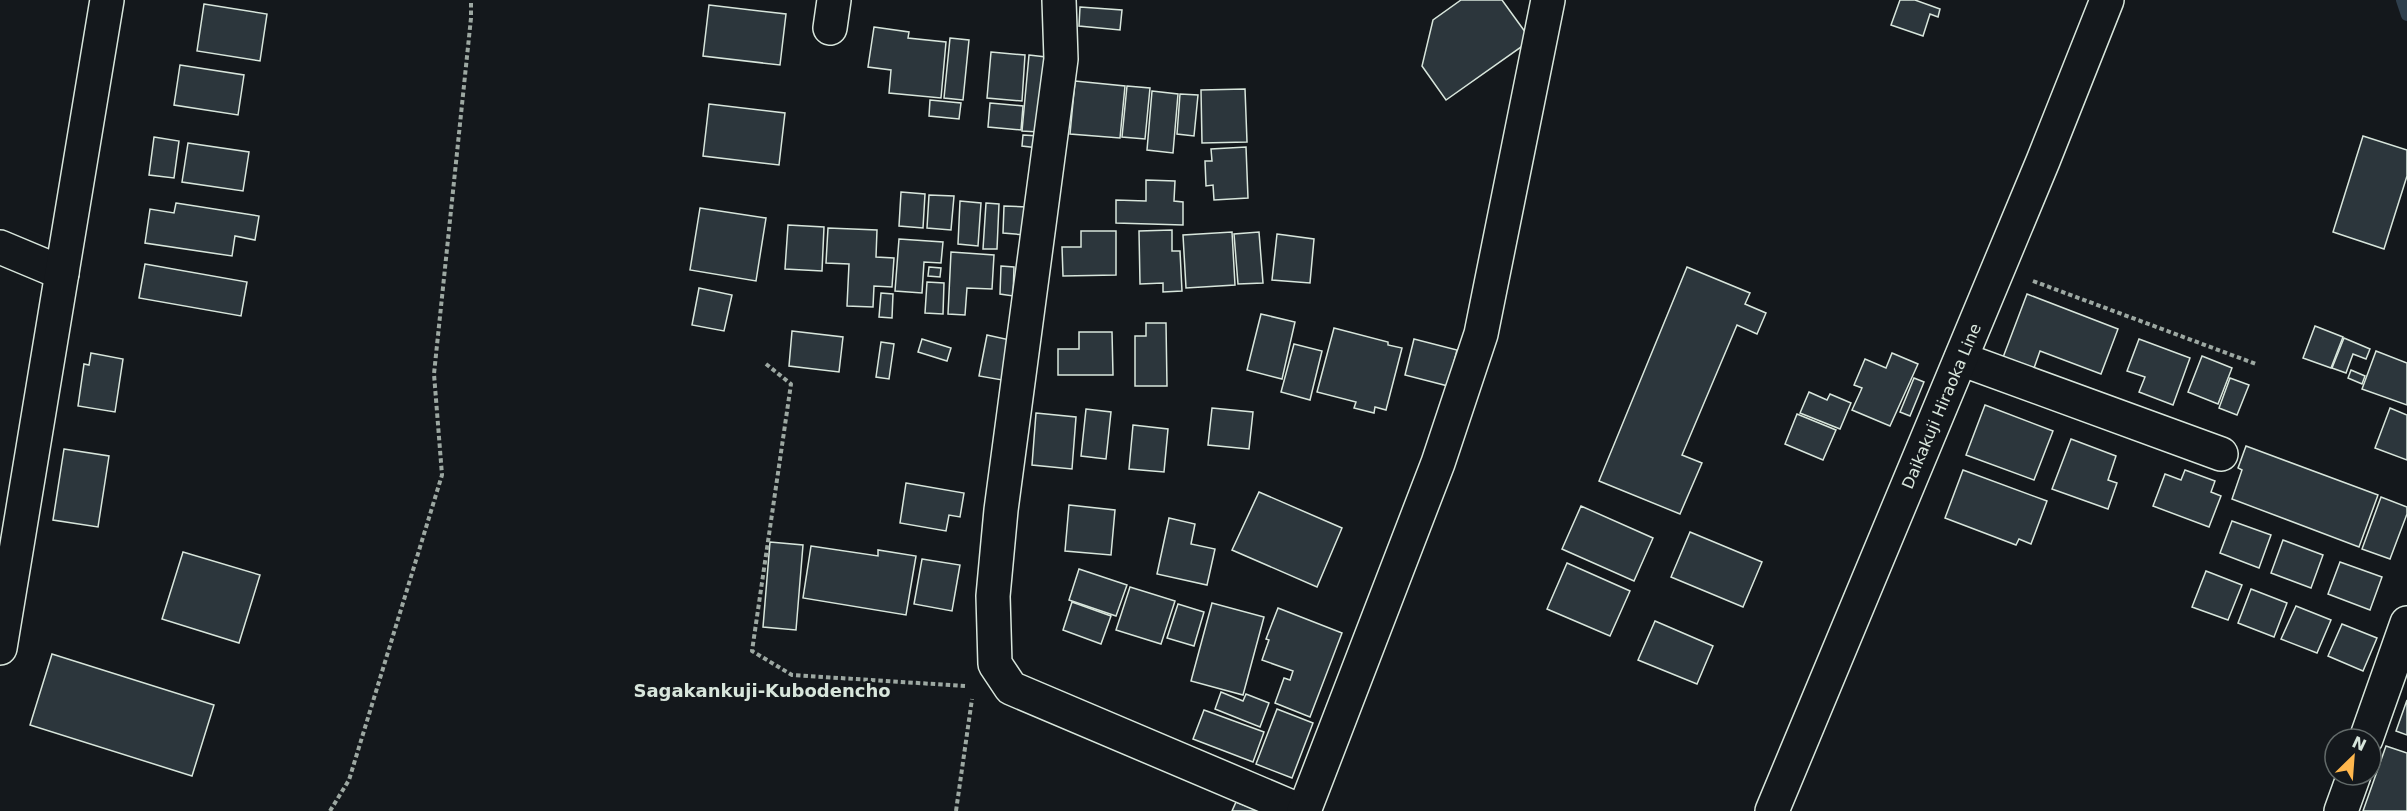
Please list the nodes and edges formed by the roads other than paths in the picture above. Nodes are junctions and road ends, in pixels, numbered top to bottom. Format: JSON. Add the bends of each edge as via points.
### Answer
{"nodes":[{"id":1,"x":107,"y":0,"type":"edge"},
{"id":2,"x":1059,"y":0,"type":"edge"},
{"id":3,"x":1548,"y":0,"type":"edge"},
{"id":4,"x":2108,"y":0,"type":"edge"},
{"id":5,"x":0,"y":247,"type":"edge"},
{"id":6,"x":62,"y":273,"type":"junction"},
{"id":7,"x":1961,"y":359,"type":"junction"},
{"id":8,"x":2221,"y":454,"type":"dead end"},
{"id":9,"x":2407,"y":623,"type":"edge"},
{"id":10,"x":0,"y":648,"type":"edge"},
{"id":11,"x":2370,"y":727,"type":"edge"},
{"id":12,"x":2350,"y":787,"type":"edge"},
{"id":13,"x":1302,"y":811,"type":"edge"},
{"id":14,"x":1772,"y":811,"type":"edge"},
{"id":15,"x":2341,"y":811,"type":"edge"}],
"edges":[{"from":1,"to":6,"type":"street"},
{"from":2,"to":13,"type":"street","via":[[1061,59],[1001,510],[993,596],[995,664],[1011,688]]},
{"from":3,"to":13,"type":"street","via":[[1481,334],[1438,463]]},
{"from":4,"to":7,"type":"street","name":"Daikakuji Hiraoka Line"},
{"from":5,"to":6,"type":"street"},
{"from":6,"to":10,"type":"street"},
{"from":7,"to":8,"type":"street"},
{"from":7,"to":14,"type":"street","name":"Daikakuji Hiraoka Line"},
{"from":9,"to":11,"type":"street"},
{"from":12,"to":15,"type":"street"}]}
